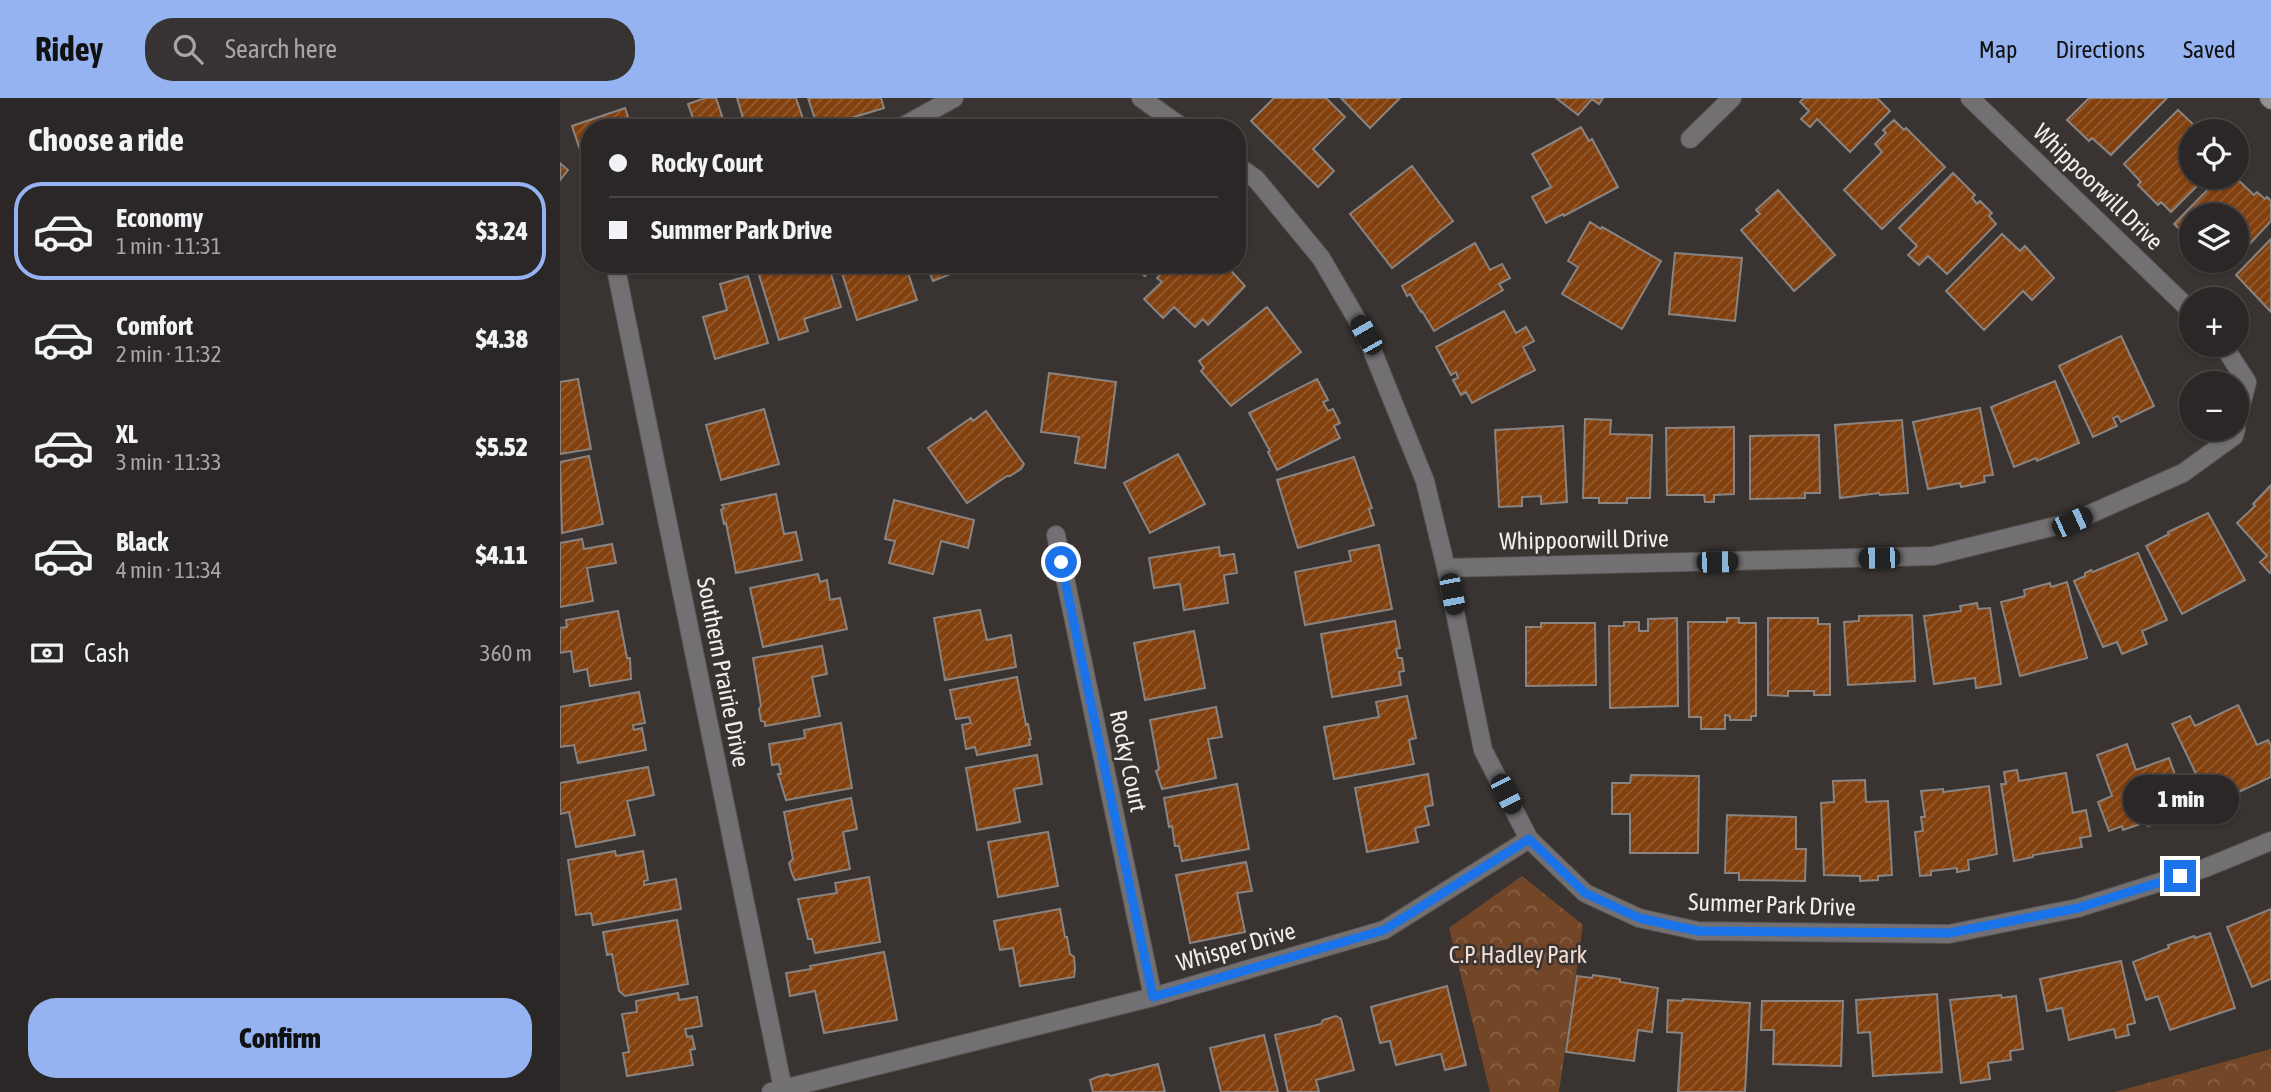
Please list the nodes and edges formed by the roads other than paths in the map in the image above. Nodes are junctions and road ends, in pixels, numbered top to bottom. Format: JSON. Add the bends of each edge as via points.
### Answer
{"nodes":[{"id":1,"x":954,"y":98,"type":"edge"},
{"id":2,"x":1141,"y":98,"type":"edge"},
{"id":3,"x":1732,"y":98,"type":"edge"},
{"id":4,"x":1970,"y":98,"type":"edge"},
{"id":5,"x":1163,"y":104,"type":"edge"},
{"id":6,"x":916,"y":119,"type":"edge"},
{"id":7,"x":1176,"y":119,"type":"edge"},
{"id":8,"x":1690,"y":139,"type":"dead end"},
{"id":9,"x":1246,"y":172,"type":"edge"},
{"id":10,"x":617,"y":273,"type":"edge"},
{"id":11,"x":2179,"y":299,"type":"edge"},
{"id":12,"x":2227,"y":441,"type":"edge"},
{"id":13,"x":1056,"y":535,"type":"dead end"},
{"id":14,"x":1446,"y":569,"type":"junction"},
{"id":15,"x":1529,"y":839,"type":"junction"},
{"id":16,"x":2271,"y":841,"type":"edge"},
{"id":17,"x":1153,"y":997,"type":"junction"},
{"id":18,"x":777,"y":1090,"type":"edge"}],
"edges":[{"from":1,"to":6,"type":"street"},
{"from":2,"to":5,"type":"street"},
{"from":3,"to":8,"type":"street"},
{"from":4,"to":11,"type":"street","name":"Whippoorwill Drive"},
{"from":5,"to":7,"type":"street"},
{"from":9,"to":14,"type":"street","name":"Summer Park Drive","via":[[1321,258],[1366,335],[1425,481]]},
{"from":10,"to":18,"type":"street","name":"Southern Prairie Drive"},
{"from":12,"to":14,"type":"street","name":"Whippoorwill Drive","via":[[2183,473],[2072,522],[1933,556]]},
{"from":13,"to":17,"type":"street","name":"Rocky Court"},
{"from":14,"to":15,"type":"street","name":"Summer Park Drive","via":[[1483,750]]},
{"from":15,"to":16,"type":"street","name":"Summer Park Drive","via":[[1585,893],[1639,918],[1698,931],[1949,933],[2078,908],[2205,868]]},
{"from":15,"to":17,"type":"street","name":"Whisper Drive","via":[[1384,930]]},
{"from":17,"to":18,"type":"street","name":"Whisper Drive"}]}
